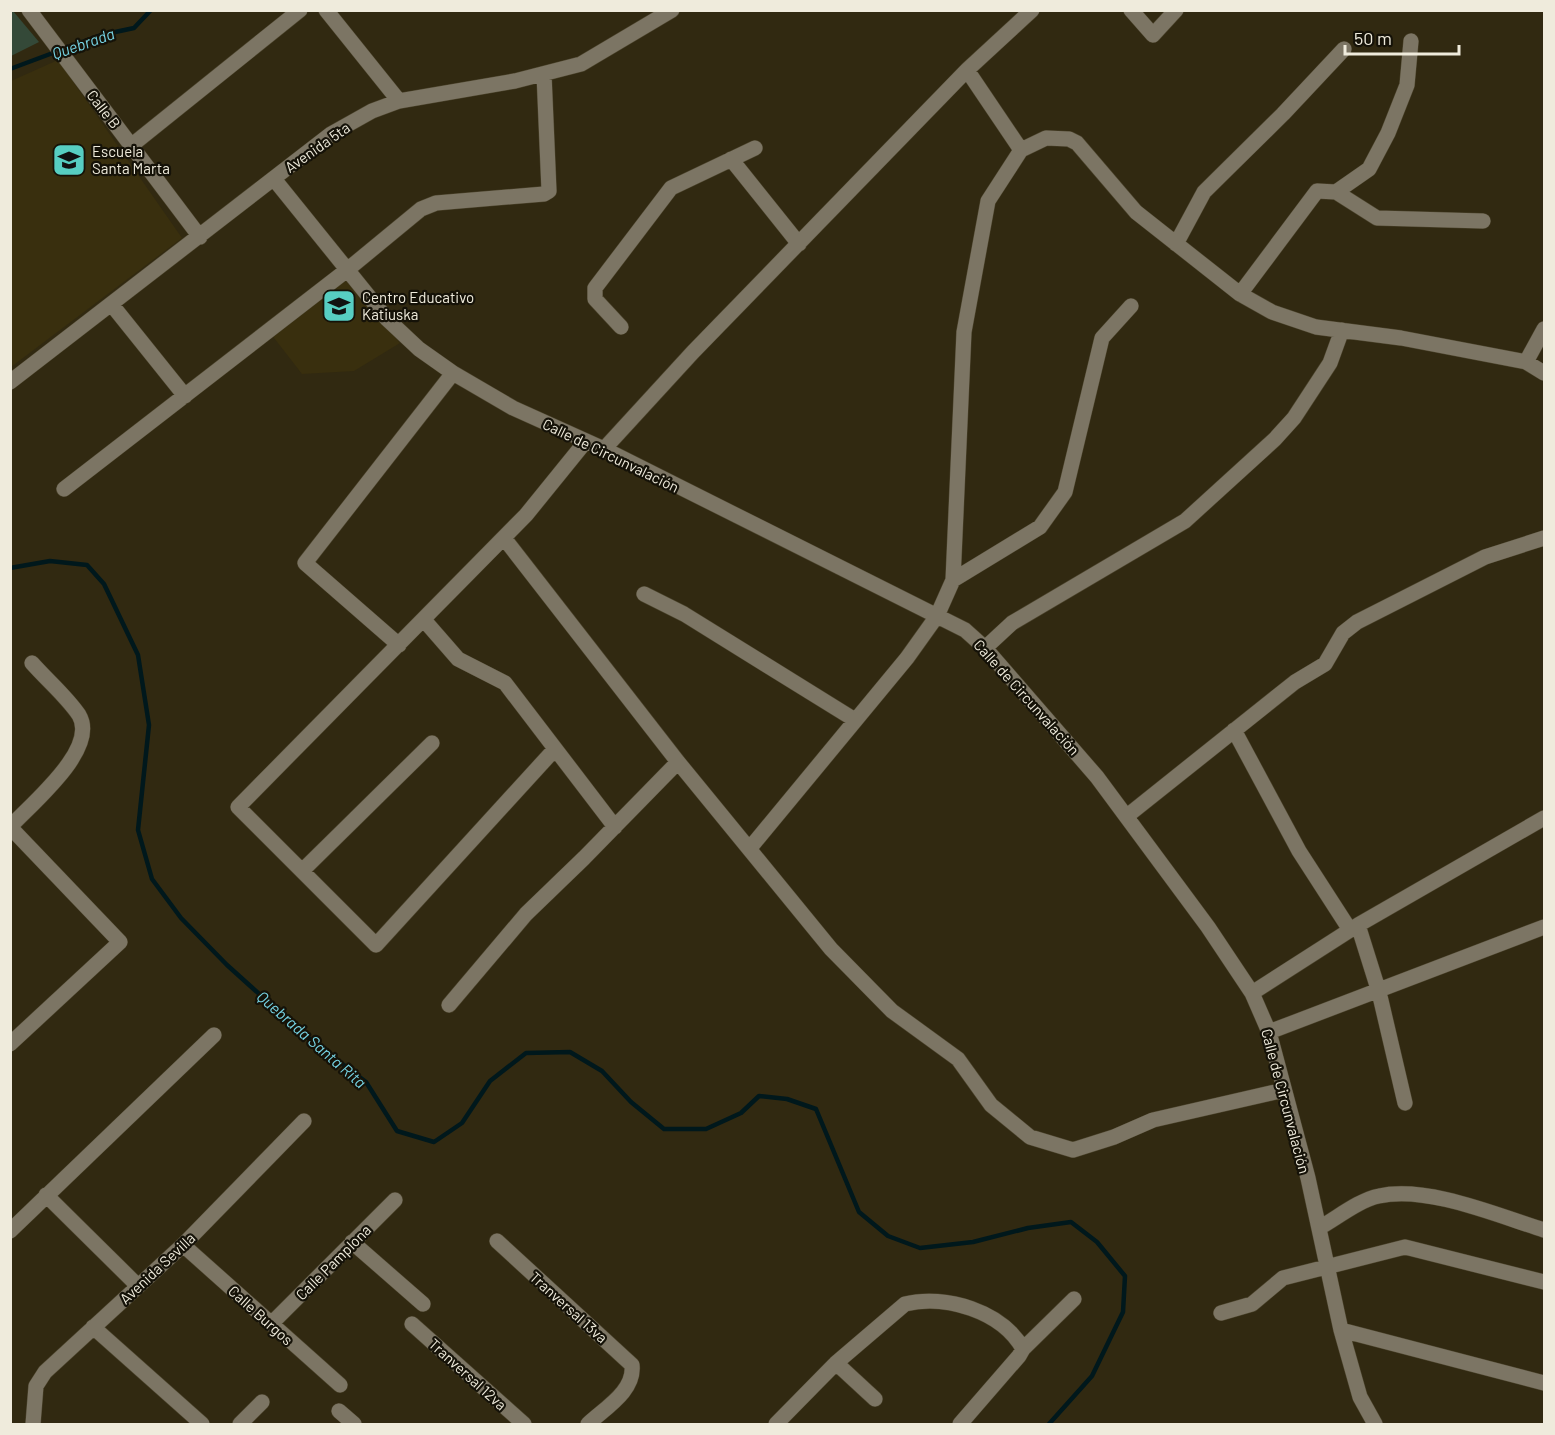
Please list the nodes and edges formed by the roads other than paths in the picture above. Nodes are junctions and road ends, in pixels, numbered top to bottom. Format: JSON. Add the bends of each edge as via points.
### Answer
{"nodes":[{"id":1,"x":29,"y":10,"type":"edge"},
{"id":2,"x":300,"y":10,"type":"edge"},
{"id":3,"x":326,"y":10,"type":"edge"},
{"id":4,"x":672,"y":10,"type":"edge"},
{"id":5,"x":1032,"y":10,"type":"edge"},
{"id":6,"x":1131,"y":10,"type":"edge"},
{"id":7,"x":1176,"y":10,"type":"edge"},
{"id":8,"x":1411,"y":41,"type":"dead end"},
{"id":9,"x":1344,"y":49,"type":"dead end"},
{"id":10,"x":967,"y":70,"type":"junction"},
{"id":11,"x":544,"y":74,"type":"junction"},
{"id":12,"x":399,"y":101,"type":"junction"},
{"id":13,"x":132,"y":145,"type":"junction"},
{"id":14,"x":755,"y":148,"type":"dead end"},
{"id":15,"x":1021,"y":150,"type":"junction"},
{"id":16,"x":731,"y":159,"type":"junction"},
{"id":17,"x":274,"y":179,"type":"junction"},
{"id":18,"x":1336,"y":192,"type":"junction"},
{"id":19,"x":1483,"y":221,"type":"dead end"},
{"id":20,"x":200,"y":237,"type":"junction"},
{"id":21,"x":798,"y":244,"type":"junction"},
{"id":22,"x":1176,"y":244,"type":"junction"},
{"id":23,"x":347,"y":270,"type":"junction"},
{"id":24,"x":1240,"y":294,"type":"junction"},
{"id":25,"x":112,"y":305,"type":"junction"},
{"id":26,"x":1131,"y":306,"type":"dead end"},
{"id":27,"x":621,"y":327,"type":"dead end"},
{"id":28,"x":1545,"y":329,"type":"edge"},
{"id":29,"x":1342,"y":330,"type":"junction"},
{"id":30,"x":1526,"y":362,"type":"junction"},
{"id":31,"x":453,"y":373,"type":"junction"},
{"id":32,"x":1545,"y":373,"type":"edge"},
{"id":33,"x":10,"y":382,"type":"edge"},
{"id":34,"x":185,"y":396,"type":"junction"},
{"id":35,"x":586,"y":441,"type":"junction"},
{"id":36,"x":604,"y":449,"type":"junction"},
{"id":37,"x":64,"y":489,"type":"dead end"},
{"id":38,"x":504,"y":538,"type":"junction"},
{"id":39,"x":1545,"y":538,"type":"edge"},
{"id":40,"x":953,"y":579,"type":"junction"},
{"id":41,"x":644,"y":594,"type":"dead end"},
{"id":42,"x":937,"y":616,"type":"junction"},
{"id":43,"x":424,"y":620,"type":"junction"},
{"id":44,"x":399,"y":645,"type":"junction"},
{"id":45,"x":985,"y":648,"type":"junction"},
{"id":46,"x":32,"y":663,"type":"dead end"},
{"id":47,"x":855,"y":720,"type":"junction"},
{"id":48,"x":1234,"y":730,"type":"junction"},
{"id":49,"x":432,"y":743,"type":"dead end"},
{"id":50,"x":554,"y":750,"type":"junction"},
{"id":51,"x":678,"y":762,"type":"junction"},
{"id":52,"x":1126,"y":816,"type":"junction"},
{"id":53,"x":1545,"y":818,"type":"edge"},
{"id":54,"x":615,"y":826,"type":"junction"},
{"id":55,"x":10,"y":827,"type":"edge"},
{"id":56,"x":750,"y":848,"type":"junction"},
{"id":57,"x":302,"y":871,"type":"junction"},
{"id":58,"x":1354,"y":927,"type":"junction"},
{"id":59,"x":1545,"y":927,"type":"edge"},
{"id":60,"x":1379,"y":992,"type":"junction"},
{"id":61,"x":1252,"y":993,"type":"junction"},
{"id":62,"x":449,"y":1005,"type":"dead end"},
{"id":63,"x":1269,"y":1032,"type":"junction"},
{"id":64,"x":214,"y":1035,"type":"dead end"},
{"id":65,"x":10,"y":1044,"type":"edge"},
{"id":66,"x":1284,"y":1090,"type":"junction"},
{"id":67,"x":1405,"y":1103,"type":"dead end"},
{"id":68,"x":304,"y":1121,"type":"dead end"},
{"id":69,"x":46,"y":1195,"type":"junction"},
{"id":70,"x":395,"y":1200,"type":"dead end"},
{"id":71,"x":1319,"y":1228,"type":"junction"},
{"id":72,"x":1545,"y":1230,"type":"edge"},
{"id":73,"x":10,"y":1231,"type":"edge"},
{"id":74,"x":496,"y":1241,"type":"dead end"},
{"id":75,"x":352,"y":1242,"type":"junction"},
{"id":76,"x":183,"y":1245,"type":"junction"},
{"id":77,"x":1327,"y":1264,"type":"junction"},
{"id":78,"x":1545,"y":1282,"type":"edge"},
{"id":79,"x":138,"y":1286,"type":"junction"},
{"id":80,"x":1074,"y":1299,"type":"dead end"},
{"id":81,"x":423,"y":1304,"type":"dead end"},
{"id":82,"x":1221,"y":1314,"type":"dead end"},
{"id":83,"x":271,"y":1324,"type":"junction"},
{"id":84,"x":412,"y":1324,"type":"dead end"},
{"id":85,"x":93,"y":1326,"type":"junction"},
{"id":86,"x":1341,"y":1330,"type":"junction"},
{"id":87,"x":1023,"y":1348,"type":"junction"},
{"id":88,"x":836,"y":1363,"type":"junction"},
{"id":89,"x":1545,"y":1383,"type":"edge"},
{"id":90,"x":340,"y":1385,"type":"dead end"},
{"id":91,"x":875,"y":1399,"type":"dead end"},
{"id":92,"x":262,"y":1402,"type":"dead end"},
{"id":93,"x":339,"y":1411,"type":"dead end"},
{"id":94,"x":33,"y":1425,"type":"edge"},
{"id":95,"x":202,"y":1425,"type":"edge"},
{"id":96,"x":240,"y":1425,"type":"edge"},
{"id":97,"x":354,"y":1425,"type":"edge"},
{"id":98,"x":524,"y":1425,"type":"edge"},
{"id":99,"x":588,"y":1425,"type":"edge"},
{"id":100,"x":776,"y":1425,"type":"edge"},
{"id":101,"x":960,"y":1425,"type":"edge"},
{"id":102,"x":1375,"y":1425,"type":"edge"}],
"edges":[{"from":1,"to":13,"type":"street","name":"Calle B"},
{"from":2,"to":13,"type":"street"},
{"from":3,"to":12,"type":"street"},
{"from":4,"to":11,"type":"street","name":"Avenida 5ta","via":[[581,64]]},
{"from":5,"to":10,"type":"street"},
{"from":6,"to":7,"type":"street","via":[[1153,35]]},
{"from":8,"to":18,"type":"street","via":[[1407,85],[1388,133],[1369,169]]},
{"from":9,"to":22,"type":"street","via":[[1204,192]]},
{"from":10,"to":15,"type":"street"},
{"from":10,"to":21,"type":"street"},
{"from":11,"to":12,"type":"street","name":"Avenida 5ta"},
{"from":11,"to":23,"type":"street","via":[[549,191],[436,203],[421,209]]},
{"from":12,"to":17,"type":"street","name":"Avenida 5ta","via":[[331,134]]},
{"from":13,"to":20,"type":"street","name":"Calle B"},
{"from":14,"to":16,"type":"street"},
{"from":15,"to":22,"type":"street","via":[[1046,138],[1077,143],[1136,212]]},
{"from":15,"to":40,"type":"street","via":[[988,201],[964,332]]},
{"from":16,"to":21,"type":"street"},
{"from":16,"to":27,"type":"street","via":[[671,188],[595,288],[595,299]]},
{"from":17,"to":20,"type":"street","name":"Avenida 5ta"},
{"from":17,"to":23,"type":"street","name":"Calle de Circunvalación"},
{"from":18,"to":19,"type":"street","via":[[1377,218]]},
{"from":18,"to":24,"type":"street","via":[[1317,191]]},
{"from":20,"to":25,"type":"street","name":"Avenida 5ta"},
{"from":21,"to":36,"type":"street"},
{"from":22,"to":24,"type":"street"},
{"from":23,"to":31,"type":"street","name":"Calle de Circunvalación","via":[[387,319],[419,350]]},
{"from":23,"to":34,"type":"street"},
{"from":24,"to":29,"type":"street","via":[[1272,312],[1316,327]]},
{"from":25,"to":33,"type":"street","name":"Avenida 5ta"},
{"from":25,"to":34,"type":"street"},
{"from":26,"to":40,"type":"street","via":[[1102,338],[1065,492],[1040,527]]},
{"from":28,"to":30,"type":"street"},
{"from":29,"to":30,"type":"street"},
{"from":29,"to":45,"type":"street","via":[[1330,363],[1294,418],[1185,521],[1012,622]]},
{"from":30,"to":32,"type":"street"},
{"from":31,"to":35,"type":"street","name":"Calle de Circunvalación","via":[[513,408]]},
{"from":31,"to":44,"type":"street","via":[[304,563]]},
{"from":34,"to":37,"type":"street"},
{"from":35,"to":36,"type":"street","name":"Calle de Circunvalación"},
{"from":35,"to":38,"type":"street"},
{"from":36,"to":42,"type":"street","name":"Calle de Circunvalación"},
{"from":38,"to":43,"type":"street"},
{"from":38,"to":51,"type":"street"},
{"from":39,"to":48,"type":"street","via":[[1485,557],[1357,622],[1343,633],[1325,664],[1295,682]]},
{"from":40,"to":42,"type":"street"},
{"from":41,"to":47,"type":"street","via":[[684,614]]},
{"from":42,"to":45,"type":"street","name":"Calle de Circunvalación","via":[[965,630]]},
{"from":42,"to":47,"type":"street"},
{"from":43,"to":44,"type":"street"},
{"from":43,"to":50,"type":"street","via":[[458,659],[505,683]]},
{"from":44,"to":57,"type":"street","via":[[238,807]]},
{"from":45,"to":52,"type":"street","name":"Calle de Circunvalación"},
{"from":46,"to":55,"type":"street","via":[[79,716],[83,736],[76,756]]},
{"from":47,"to":56,"type":"street"},
{"from":48,"to":52,"type":"street"},
{"from":48,"to":58,"type":"street","via":[[1299,850]]},
{"from":49,"to":57,"type":"street"},
{"from":50,"to":54,"type":"street"},
{"from":50,"to":57,"type":"street","via":[[376,945]]},
{"from":51,"to":54,"type":"street"},
{"from":51,"to":56,"type":"street"},
{"from":52,"to":61,"type":"street","name":"Calle de Circunvalación"},
{"from":53,"to":58,"type":"street"},
{"from":54,"to":62,"type":"street","via":[[526,914]]},
{"from":55,"to":65,"type":"street","via":[[120,942]]},
{"from":56,"to":66,"type":"street","via":[[831,949],[892,1011],[958,1059],[991,1105],[1030,1137],[1073,1150],[1153,1120]]},
{"from":58,"to":60,"type":"street"},
{"from":58,"to":61,"type":"street"},
{"from":59,"to":60,"type":"street"},
{"from":60,"to":63,"type":"street"},
{"from":60,"to":67,"type":"street"},
{"from":61,"to":63,"type":"street","name":"Calle de Circunvalación"},
{"from":63,"to":66,"type":"street","name":"Calle de Circunvalación"},
{"from":64,"to":69,"type":"street"},
{"from":66,"to":71,"type":"street","name":"Calle de Circunvalación"},
{"from":68,"to":76,"type":"street","name":"Avenida Sevilla"},
{"from":69,"to":73,"type":"street"},
{"from":69,"to":79,"type":"street"},
{"from":70,"to":75,"type":"street","name":"Calle Pamplona"},
{"from":71,"to":72,"type":"street","via":[[1386,1195],[1440,1198]]},
{"from":71,"to":77,"type":"street","name":"Calle de Circunvalación"},
{"from":74,"to":99,"type":"street","name":"Tranversal 13va","via":[[632,1365],[633,1377],[626,1389]]},
{"from":75,"to":81,"type":"street"},
{"from":75,"to":83,"type":"street","name":"Calle Pamplona"},
{"from":76,"to":79,"type":"street","name":"Avenida Sevilla"},
{"from":76,"to":83,"type":"street","name":"Calle Burgos"},
{"from":77,"to":78,"type":"street","via":[[1405,1247]]},
{"from":77,"to":82,"type":"street","via":[[1283,1278],[1252,1304]]},
{"from":77,"to":86,"type":"street","name":"Calle de Circunvalación"},
{"from":79,"to":85,"type":"street","name":"Avenida Sevilla"},
{"from":80,"to":87,"type":"street"},
{"from":83,"to":90,"type":"street","name":"Calle Burgos"},
{"from":84,"to":98,"type":"street","name":"Tranversal 12va"},
{"from":85,"to":94,"type":"street","name":"Avenida Sevilla","via":[[45,1372],[36,1386]]},
{"from":85,"to":95,"type":"street"},
{"from":86,"to":89,"type":"street"},
{"from":86,"to":102,"type":"street","name":"Calle de Circunvalación","via":[[1360,1397]]},
{"from":87,"to":88,"type":"street","via":[[1017,1338],[984,1313],[918,1301],[895,1310]]},
{"from":87,"to":101,"type":"street"},
{"from":88,"to":91,"type":"street"},
{"from":88,"to":100,"type":"street"},
{"from":92,"to":96,"type":"street"},
{"from":93,"to":97,"type":"street"}]}
